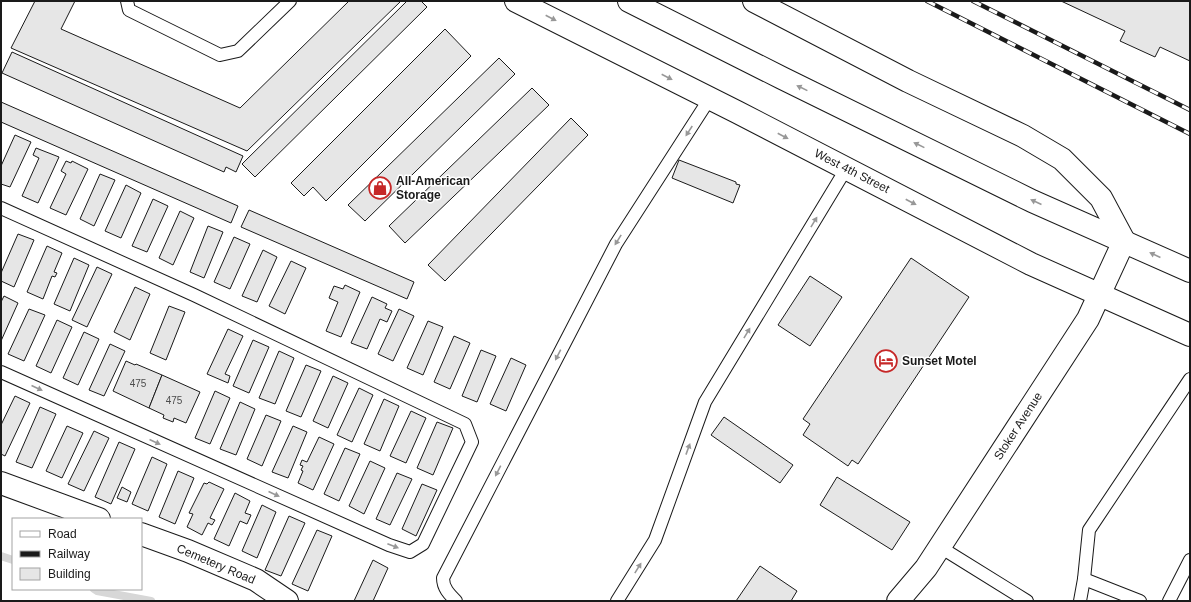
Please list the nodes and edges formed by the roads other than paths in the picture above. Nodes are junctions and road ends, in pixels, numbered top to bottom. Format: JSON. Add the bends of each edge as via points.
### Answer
{"nodes":[{"id":1,"x":127,"y":1,"type":"edge"},
{"id":2,"x":290,"y":1,"type":"edge"},
{"id":3,"x":516,"y":1,"type":"edge"},
{"id":4,"x":629,"y":1,"type":"edge"},
{"id":5,"x":754,"y":1,"type":"edge"},
{"id":6,"x":710,"y":98,"type":"junction"},
{"id":7,"x":846,"y":169,"type":"junction"},
{"id":8,"x":1,"y":208,"type":"edge"},
{"id":9,"x":1124,"y":241,"type":"junction"},
{"id":10,"x":1190,"y":271,"type":"edge"},
{"id":11,"x":1100,"y":295,"type":"junction"},
{"id":12,"x":1190,"y":335,"type":"edge"},
{"id":13,"x":1,"y":372,"type":"edge"},
{"id":14,"x":1190,"y":379,"type":"edge"},
{"id":15,"x":1,"y":483,"type":"edge"},
{"id":16,"x":97,"y":518,"type":"edge"},
{"id":17,"x":142,"y":534,"type":"edge"},
{"id":18,"x":940,"y":547,"type":"junction"},
{"id":19,"x":1190,"y":560,"type":"edge"},
{"id":20,"x":1084,"y":579,"type":"junction"},
{"id":21,"x":287,"y":601,"type":"edge"},
{"id":22,"x":456,"y":601,"type":"edge"},
{"id":23,"x":617,"y":601,"type":"edge"},
{"id":24,"x":898,"y":601,"type":"edge"},
{"id":25,"x":1027,"y":601,"type":"edge"},
{"id":26,"x":1080,"y":601,"type":"edge"},
{"id":27,"x":1140,"y":601,"type":"edge"},
{"id":28,"x":1169,"y":601,"type":"edge"}],
"edges":[{"from":1,"to":2,"type":"lane","via":[[129,10],[220,55],[238,51]]},
{"from":3,"to":6,"type":"main road","name":"West 4th Street","one_way":true},
{"from":9,"to":4,"type":"main road","one_way":true,"via":[[1032,201]]},
{"from":5,"to":9,"type":"main road","via":[[908,81],[1022,136],[1062,159],[1101,198]]},
{"from":6,"to":7,"type":"main road","name":"West 4th Street","one_way":true},
{"from":6,"to":22,"type":"lane","one_way":true,"via":[[616,244],[443,578],[447,592]]},
{"from":7,"to":11,"type":"main road","name":"West 4th Street","one_way":true,"via":[[1031,264]]},
{"from":23,"to":7,"type":"lane","one_way":true,"via":[[655,540],[705,402]]},
{"from":13,"to":8,"type":"lane","one_way":true,"via":[[410,552],[423,544],[472,442],[465,424],[194,295]]},
{"from":10,"to":9,"type":"main road","one_way":true},
{"from":9,"to":11,"type":"main road","name":"Stoker Avenue"},
{"from":11,"to":12,"type":"main road","name":"West 4th Street"},
{"from":11,"to":18,"type":"main road","name":"Stoker Avenue","via":[[1088,319]]},
{"from":14,"to":20,"type":"lane","via":[[1089,530]]},
{"from":15,"to":16,"type":"main road"},
{"from":17,"to":21,"type":"main road","name":"Cemetery Road","via":[[256,580]]},
{"from":18,"to":24,"type":"main road","name":"Stoker Avenue"},
{"from":18,"to":25,"type":"lane"},
{"from":19,"to":28,"type":"lane"},
{"from":20,"to":26,"type":"lane"},
{"from":20,"to":27,"type":"lane"}]}
